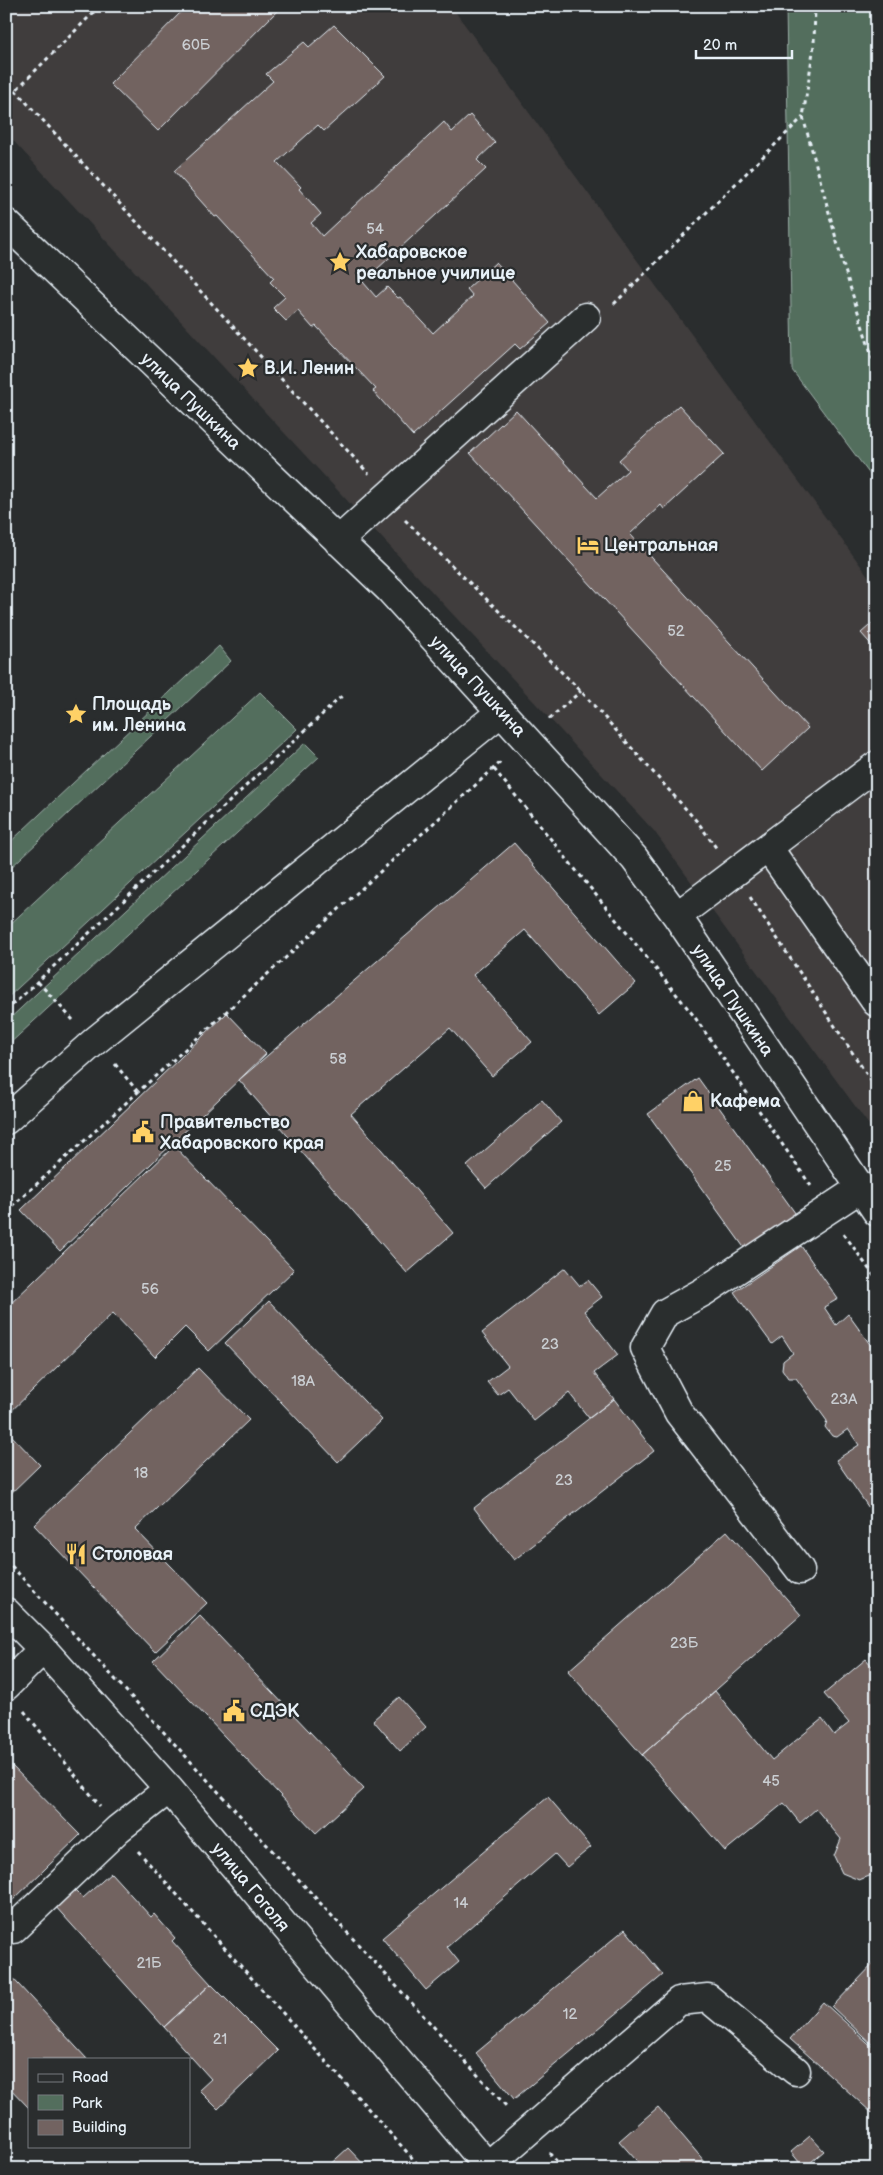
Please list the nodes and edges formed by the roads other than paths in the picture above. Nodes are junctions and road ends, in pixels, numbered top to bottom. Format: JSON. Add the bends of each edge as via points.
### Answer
{"nodes":[{"id":1,"x":6,"y":223,"type":"edge"},
{"id":2,"x":586,"y":317,"type":"dead end"},
{"id":3,"x":338,"y":541,"type":"junction"},
{"id":4,"x":501,"y":712,"type":"junction"},
{"id":5,"x":877,"y":765,"type":"edge"},
{"id":6,"x":769,"y":848,"type":"junction"},
{"id":7,"x":677,"y":916,"type":"junction"},
{"id":8,"x":876,"y":1002,"type":"dead end"},
{"id":9,"x":6,"y":1120,"type":"edge"},
{"id":10,"x":859,"y":1189,"type":"junction"},
{"id":11,"x":877,"y":1212,"type":"edge"},
{"id":12,"x":800,"y":1570,"type":"dead end"},
{"id":13,"x":6,"y":1612,"type":"edge"},
{"id":14,"x":43,"y":1649,"type":"junction"},
{"id":15,"x":12,"y":1696,"type":"edge"},
{"id":16,"x":169,"y":1789,"type":"junction"},
{"id":17,"x":6,"y":1922,"type":"edge"},
{"id":18,"x":796,"y":2071,"type":"dead end"},
{"id":19,"x":487,"y":2168,"type":"edge"}],
"edges":[{"from":1,"to":3,"type":"street","name":"улица Пушкина"},
{"from":2,"to":3,"type":"street"},
{"from":3,"to":4,"type":"street","name":"улица Пушкина","via":[[390,590]]},
{"from":4,"to":7,"type":"street","name":"улица Пушкина","via":[[634,858]]},
{"from":4,"to":9,"type":"street","via":[[95,1041]]},
{"from":5,"to":6,"type":"street"},
{"from":6,"to":7,"type":"street"},
{"from":6,"to":8,"type":"street"},
{"from":7,"to":10,"type":"street","name":"улица Пушкина"},
{"from":10,"to":11,"type":"street","name":"улица Пушкина"},
{"from":10,"to":12,"type":"street","via":[[703,1292],[665,1313],[646,1348],[679,1413]]},
{"from":13,"to":14,"type":"street","name":"улица Гоголя"},
{"from":14,"to":15,"type":"street"},
{"from":14,"to":16,"type":"street","name":"улица Гоголя"},
{"from":16,"to":17,"type":"street","via":[[118,1829],[13,1929]]},
{"from":16,"to":19,"type":"street","name":"улица Гоголя"},
{"from":18,"to":19,"type":"street","via":[[708,1998],[679,2002]]}]}
